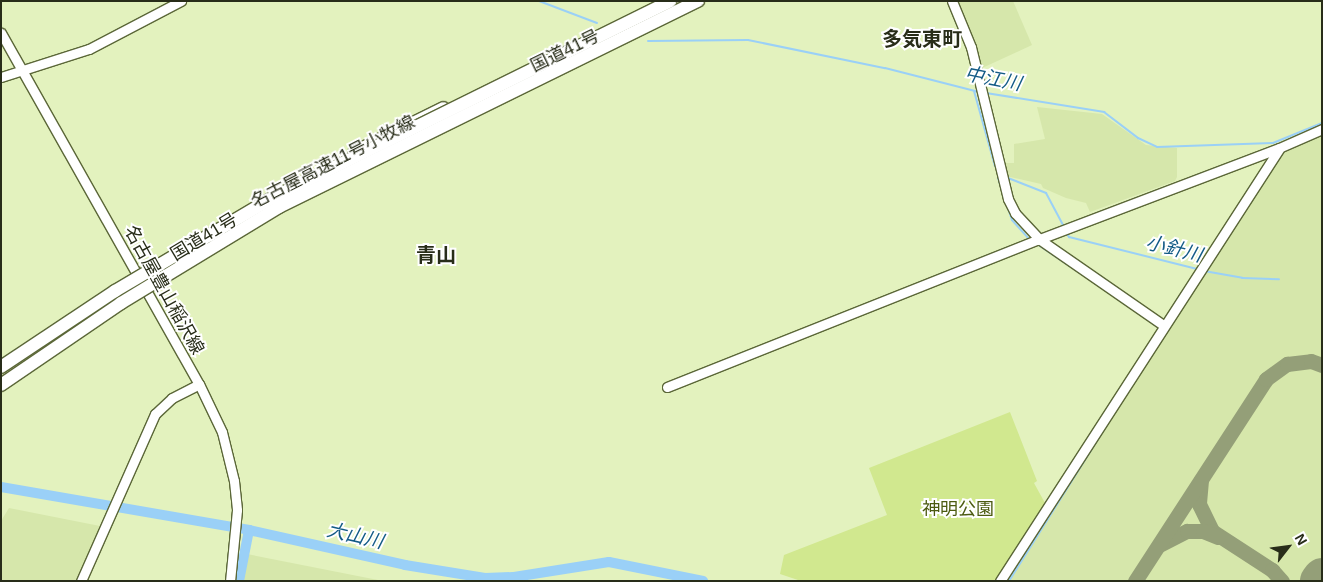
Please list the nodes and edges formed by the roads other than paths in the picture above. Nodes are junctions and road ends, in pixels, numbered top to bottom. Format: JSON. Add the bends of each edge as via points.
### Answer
{"nodes":[{"id":1,"x":181,"y":1,"type":"edge"},
{"id":2,"x":662,"y":1,"type":"edge"},
{"id":3,"x":670,"y":1,"type":"edge"},
{"id":4,"x":681,"y":1,"type":"edge"},
{"id":5,"x":701,"y":1,"type":"edge"},
{"id":6,"x":952,"y":1,"type":"edge"},
{"id":7,"x":651,"y":28,"type":"joint"},
{"id":8,"x":1,"y":32,"type":"edge"},
{"id":9,"x":23,"y":71,"type":"junction"},
{"id":10,"x":1,"y":77,"type":"edge"},
{"id":11,"x":1322,"y":129,"type":"edge"},
{"id":12,"x":1279,"y":148,"type":"junction"},
{"id":13,"x":280,"y":190,"type":"junction"},
{"id":14,"x":1035,"y":241,"type":"junction"},
{"id":15,"x":136,"y":273,"type":"junction"},
{"id":16,"x":147,"y":293,"type":"junction"},
{"id":17,"x":1163,"y":325,"type":"junction"},
{"id":18,"x":1,"y":362,"type":"edge"},
{"id":19,"x":1,"y":367,"type":"edge"},
{"id":20,"x":199,"y":384,"type":"junction"},
{"id":21,"x":1,"y":387,"type":"edge"},
{"id":22,"x":667,"y":387,"type":"dead end"},
{"id":23,"x":82,"y":581,"type":"edge"},
{"id":24,"x":230,"y":581,"type":"edge"},
{"id":25,"x":1000,"y":581,"type":"edge"}],
"edges":[{"from":1,"to":9,"type":"street","via":[[89,49]]},
{"from":2,"to":13,"type":"highway","name":"国道41号","via":[[401,127]]},
{"from":3,"to":19,"type":"highway","name":"名古屋高速11号小牧線","bridge":true,"via":[[274,197],[115,291]]},
{"from":4,"to":13,"type":"highway","via":[[348,165]]},
{"from":5,"to":7,"type":"highway"},
{"from":5,"to":21,"type":"highway","name":"名古屋高速11号小牧線","bridge":true,"via":[[279,208],[121,303]]},
{"from":6,"to":14,"type":"street","via":[[965,28],[1008,199],[1014,213]]},
{"from":7,"to":16,"type":"highway","name":"国道41号","via":[[319,192]]},
{"from":8,"to":9,"type":"street","name":"名古屋豊山稲沢線"},
{"from":9,"to":10,"type":"street"},
{"from":9,"to":15,"type":"street","name":"名古屋豊山稲沢線"},
{"from":11,"to":12,"type":"street"},
{"from":12,"to":14,"type":"street"},
{"from":12,"to":17,"type":"street"},
{"from":13,"to":15,"type":"highway","name":"国道41号"},
{"from":14,"to":17,"type":"street"},
{"from":14,"to":22,"type":"street"},
{"from":15,"to":16,"type":"street","name":"名古屋豊山稲沢線"},
{"from":15,"to":18,"type":"highway","name":"国道41号"},
{"from":16,"to":20,"type":"street","name":"名古屋豊山稲沢線"},
{"from":16,"to":21,"type":"highway","name":"国道41号"},
{"from":17,"to":25,"type":"street"},
{"from":20,"to":23,"type":"street","via":[[159,408]]},
{"from":20,"to":24,"type":"street","name":"名古屋豊山稲沢線","via":[[222,432],[234,481],[236,543]]}]}
